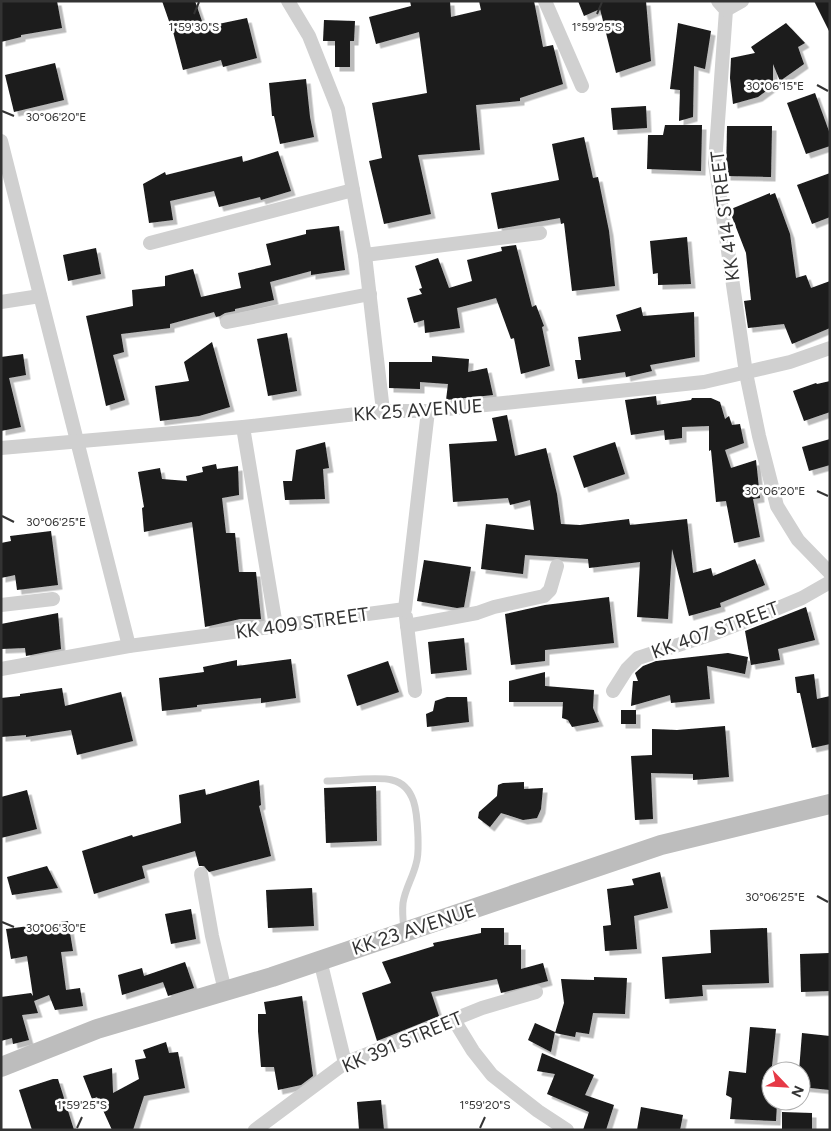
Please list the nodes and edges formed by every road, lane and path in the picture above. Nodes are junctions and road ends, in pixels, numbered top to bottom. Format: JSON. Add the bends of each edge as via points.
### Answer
{"nodes":[{"id":1,"x":288,"y":1,"type":"edge"},
{"id":2,"x":545,"y":1,"type":"edge"},
{"id":3,"x":742,"y":1,"type":"edge"},
{"id":4,"x":722,"y":6,"type":"edge"},
{"id":5,"x":582,"y":86,"type":"dead end"},
{"id":6,"x":1,"y":141,"type":"edge"},
{"id":7,"x":3,"y":155,"type":"edge"},
{"id":8,"x":353,"y":190,"type":"junction"},
{"id":9,"x":540,"y":233,"type":"dead end"},
{"id":10,"x":150,"y":243,"type":"dead end"},
{"id":11,"x":365,"y":255,"type":"junction"},
{"id":12,"x":370,"y":294,"type":"junction"},
{"id":13,"x":40,"y":296,"type":"junction"},
{"id":14,"x":1,"y":302,"type":"edge"},
{"id":15,"x":227,"y":322,"type":"dead end"},
{"id":16,"x":830,"y":348,"type":"edge"},
{"id":17,"x":746,"y":373,"type":"junction"},
{"id":18,"x":383,"y":411,"type":"junction"},
{"id":19,"x":428,"y":411,"type":"junction"},
{"id":20,"x":243,"y":427,"type":"junction"},
{"id":21,"x":76,"y":441,"type":"junction"},
{"id":22,"x":1,"y":448,"type":"edge"},
{"id":23,"x":557,"y":566,"type":"dead end"},
{"id":24,"x":830,"y":573,"type":"edge"},
{"id":25,"x":830,"y":582,"type":"edge"},
{"id":26,"x":54,"y":599,"type":"dead end"},
{"id":27,"x":1,"y":605,"type":"edge"},
{"id":28,"x":405,"y":609,"type":"junction"},
{"id":29,"x":276,"y":626,"type":"junction"},
{"id":30,"x":407,"y":626,"type":"junction"},
{"id":31,"x":129,"y":646,"type":"junction"},
{"id":32,"x":1,"y":669,"type":"edge"},
{"id":33,"x":415,"y":691,"type":"dead end"},
{"id":34,"x":613,"y":691,"type":"dead end"},
{"id":35,"x":327,"y":781,"type":"dead end"},
{"id":36,"x":830,"y":804,"type":"edge"},
{"id":37,"x":201,"y":874,"type":"dead end"},
{"id":38,"x":405,"y":933,"type":"junction"},
{"id":39,"x":320,"y":960,"type":"junction"},
{"id":40,"x":225,"y":991,"type":"junction"},
{"id":41,"x":536,"y":992,"type":"dead end"},
{"id":42,"x":454,"y":1020,"type":"junction"},
{"id":43,"x":344,"y":1064,"type":"junction"},
{"id":44,"x":1,"y":1067,"type":"edge"},
{"id":45,"x":255,"y":1130,"type":"edge"},
{"id":46,"x":567,"y":1130,"type":"edge"}],
"edges":[{"from":1,"to":8,"type":"street","via":[[309,36],[338,109]]},
{"from":2,"to":5,"type":"street"},
{"from":3,"to":4,"type":"street"},
{"from":4,"to":17,"type":"street","name":"KK 414 STREET","via":[[715,163]]},
{"from":6,"to":7,"type":"street"},
{"from":7,"to":13,"type":"street"},
{"from":8,"to":10,"type":"street"},
{"from":8,"to":11,"type":"street"},
{"from":9,"to":11,"type":"street"},
{"from":11,"to":12,"type":"street"},
{"from":12,"to":15,"type":"street"},
{"from":12,"to":18,"type":"street"},
{"from":13,"to":14,"type":"street"},
{"from":13,"to":21,"type":"street"},
{"from":16,"to":17,"type":"street","name":"KK 25 AVENUE"},
{"from":17,"to":19,"type":"street","name":"KK 25 AVENUE","via":[[696,384]]},
{"from":17,"to":24,"type":"street","via":[[777,506],[798,540]]},
{"from":18,"to":19,"type":"street","name":"KK 25 AVENUE"},
{"from":18,"to":20,"type":"street","name":"KK 25 AVENUE"},
{"from":19,"to":28,"type":"street"},
{"from":20,"to":21,"type":"street","name":"KK 25 AVENUE"},
{"from":20,"to":29,"type":"street"},
{"from":21,"to":22,"type":"street","name":"KK 25 AVENUE"},
{"from":21,"to":31,"type":"street"},
{"from":23,"to":30,"type":"street","via":[[550,590],[544,596]]},
{"from":25,"to":34,"type":"street","name":"KK 407 STREET","via":[[759,616],[638,658],[627,668]]},
{"from":26,"to":27,"type":"street"},
{"from":28,"to":29,"type":"street","name":"KK 409 STREET"},
{"from":28,"to":30,"type":"street"},
{"from":29,"to":31,"type":"street","name":"KK 409 STREET"},
{"from":30,"to":33,"type":"street"},
{"from":31,"to":32,"type":"street","name":"KK 409 STREET"},
{"from":35,"to":38,"type":"lane","via":[[390,779],[407,788],[417,812],[418,852],[403,902]]},
{"from":36,"to":38,"type":"main road","name":"KK 23 AVENUE","via":[[661,844]]},
{"from":37,"to":40,"type":"street"},
{"from":38,"to":39,"type":"main road","name":"KK 23 AVENUE"},
{"from":39,"to":40,"type":"main road","name":"KK 23 AVENUE"},
{"from":39,"to":43,"type":"street"},
{"from":40,"to":44,"type":"main road","name":"KK 23 AVENUE","via":[[97,1029]]},
{"from":41,"to":42,"type":"street","name":"KK 391 STREET"},
{"from":42,"to":43,"type":"street","name":"KK 391 STREET"},
{"from":42,"to":46,"type":"street","via":[[492,1075]]},
{"from":43,"to":45,"type":"street","name":"KK 391 STREET"}]}
